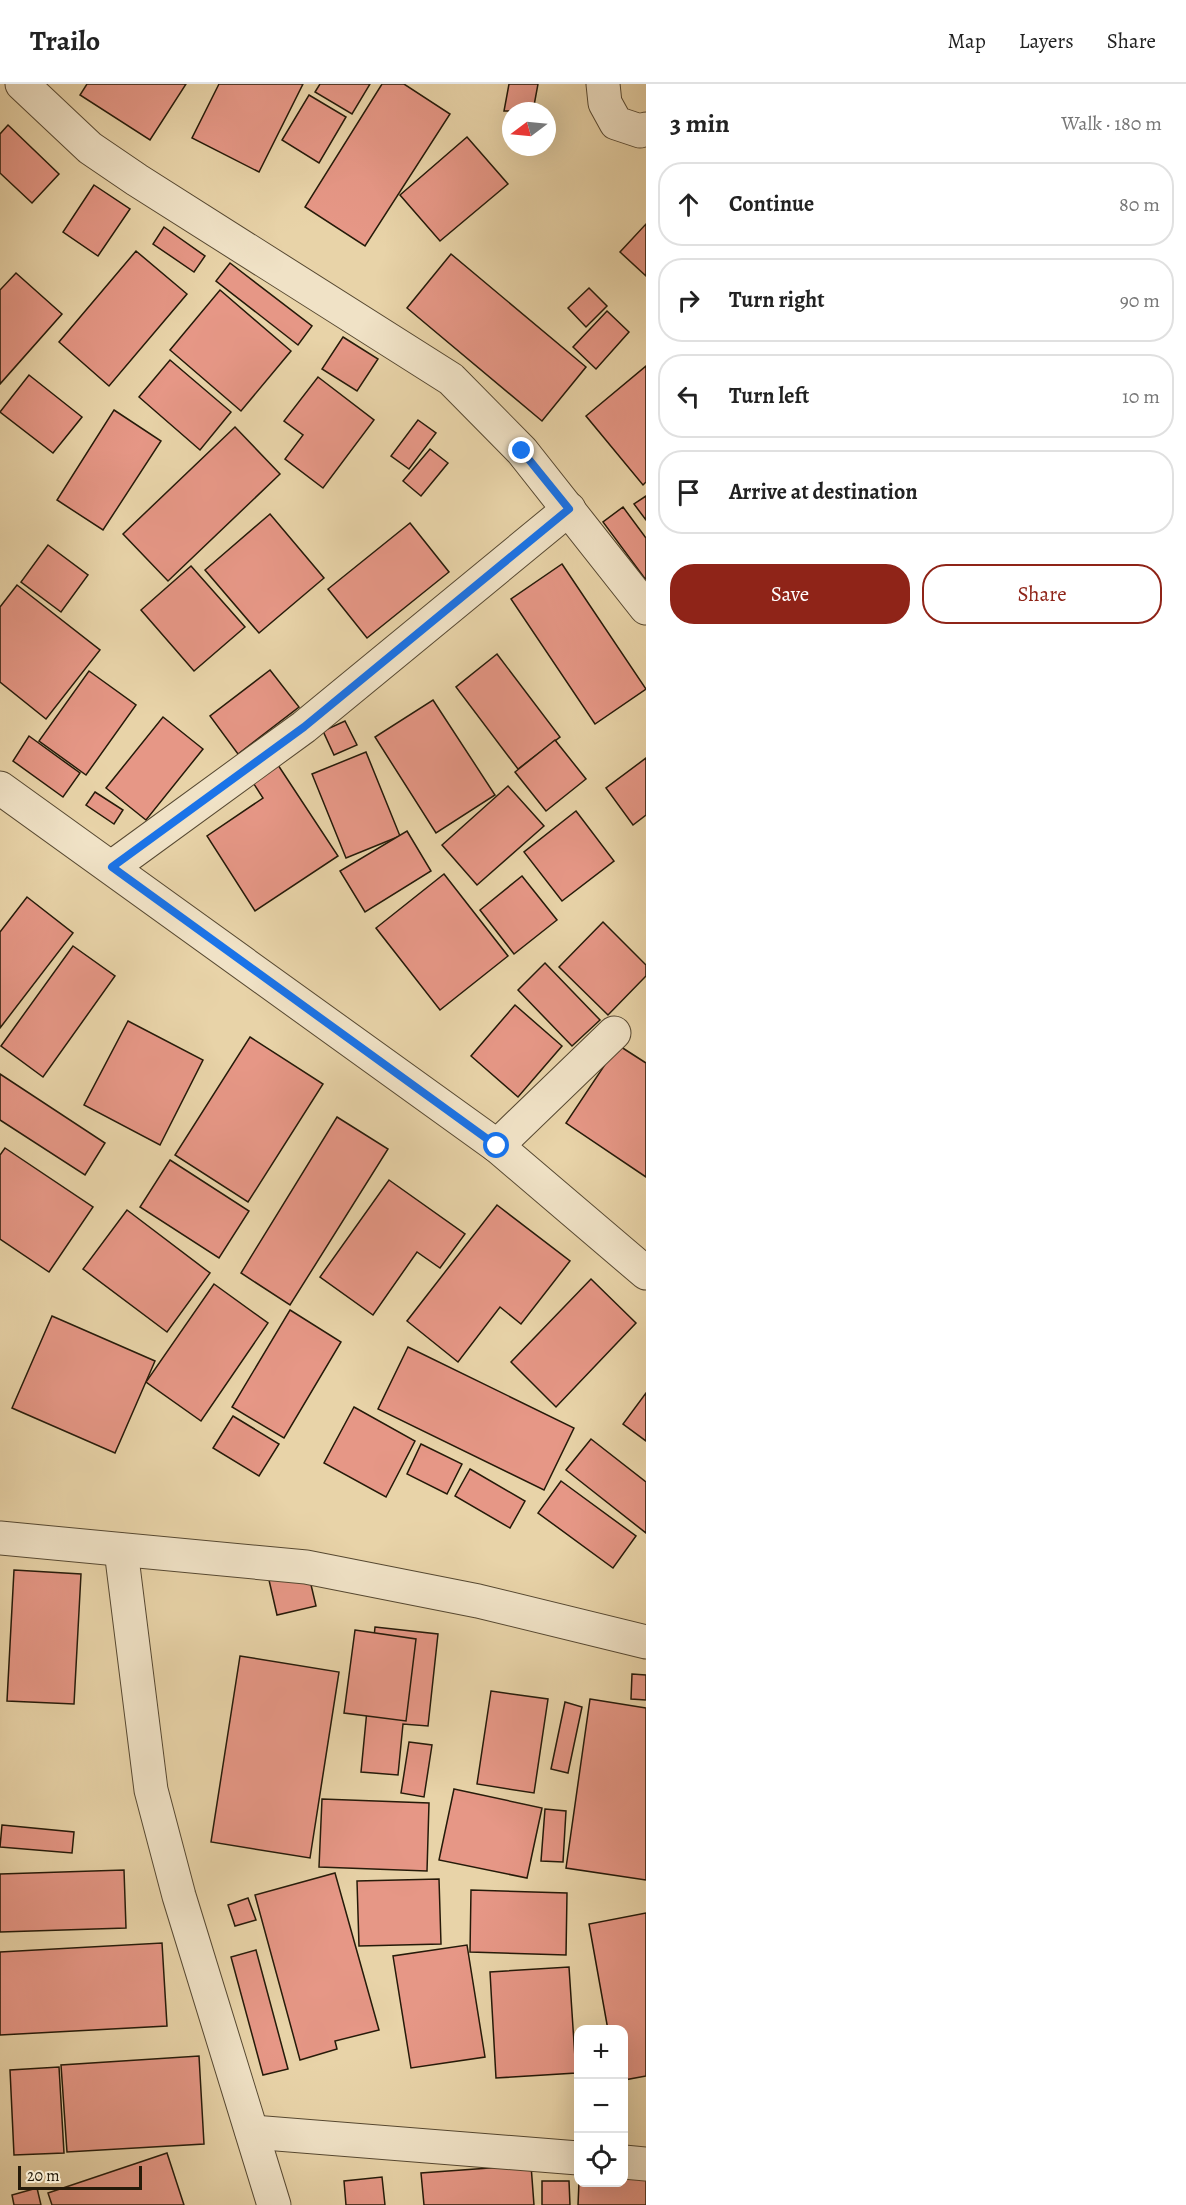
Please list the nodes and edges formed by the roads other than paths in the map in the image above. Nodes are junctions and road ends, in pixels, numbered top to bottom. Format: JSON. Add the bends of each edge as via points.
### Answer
{"nodes":[{"id":1,"x":22,"y":84,"type":"edge"},
{"id":2,"x":603,"y":84,"type":"edge"},
{"id":3,"x":646,"y":129,"type":"edge"},
{"id":4,"x":569,"y":509,"type":"junction"},
{"id":5,"x":646,"y":608,"type":"edge"},
{"id":6,"x":0,"y":788,"type":"edge"},
{"id":7,"x":112,"y":867,"type":"junction"},
{"id":8,"x":614,"y":1033,"type":"dead end"},
{"id":9,"x":497,"y":1146,"type":"junction"},
{"id":10,"x":646,"y":1273,"type":"edge"},
{"id":11,"x":0,"y":1538,"type":"edge"},
{"id":12,"x":121,"y":1550,"type":"junction"},
{"id":13,"x":646,"y":1642,"type":"edge"},
{"id":14,"x":252,"y":2132,"type":"junction"},
{"id":15,"x":574,"y":2158,"type":"edge"},
{"id":16,"x":628,"y":2162,"type":"edge"},
{"id":17,"x":646,"y":2164,"type":"edge"},
{"id":18,"x":274,"y":2205,"type":"edge"}],
"edges":[{"from":1,"to":4,"type":"street","via":[[90,147],[137,180],[451,379],[522,451]]},
{"from":2,"to":3,"type":"street","via":[[604,103],[616,123],[640,131]]},
{"from":4,"to":5,"type":"street"},
{"from":4,"to":7,"type":"street","via":[[304,727]]},
{"from":6,"to":7,"type":"street"},
{"from":7,"to":9,"type":"street"},
{"from":8,"to":9,"type":"street"},
{"from":9,"to":10,"type":"street"},
{"from":11,"to":12,"type":"street"},
{"from":12,"to":13,"type":"street","via":[[306,1568],[477,1601]]},
{"from":12,"to":14,"type":"street","via":[[151,1790],[179,1896]]},
{"from":14,"to":15,"type":"street"},
{"from":14,"to":18,"type":"street"},
{"from":16,"to":17,"type":"street"}]}
